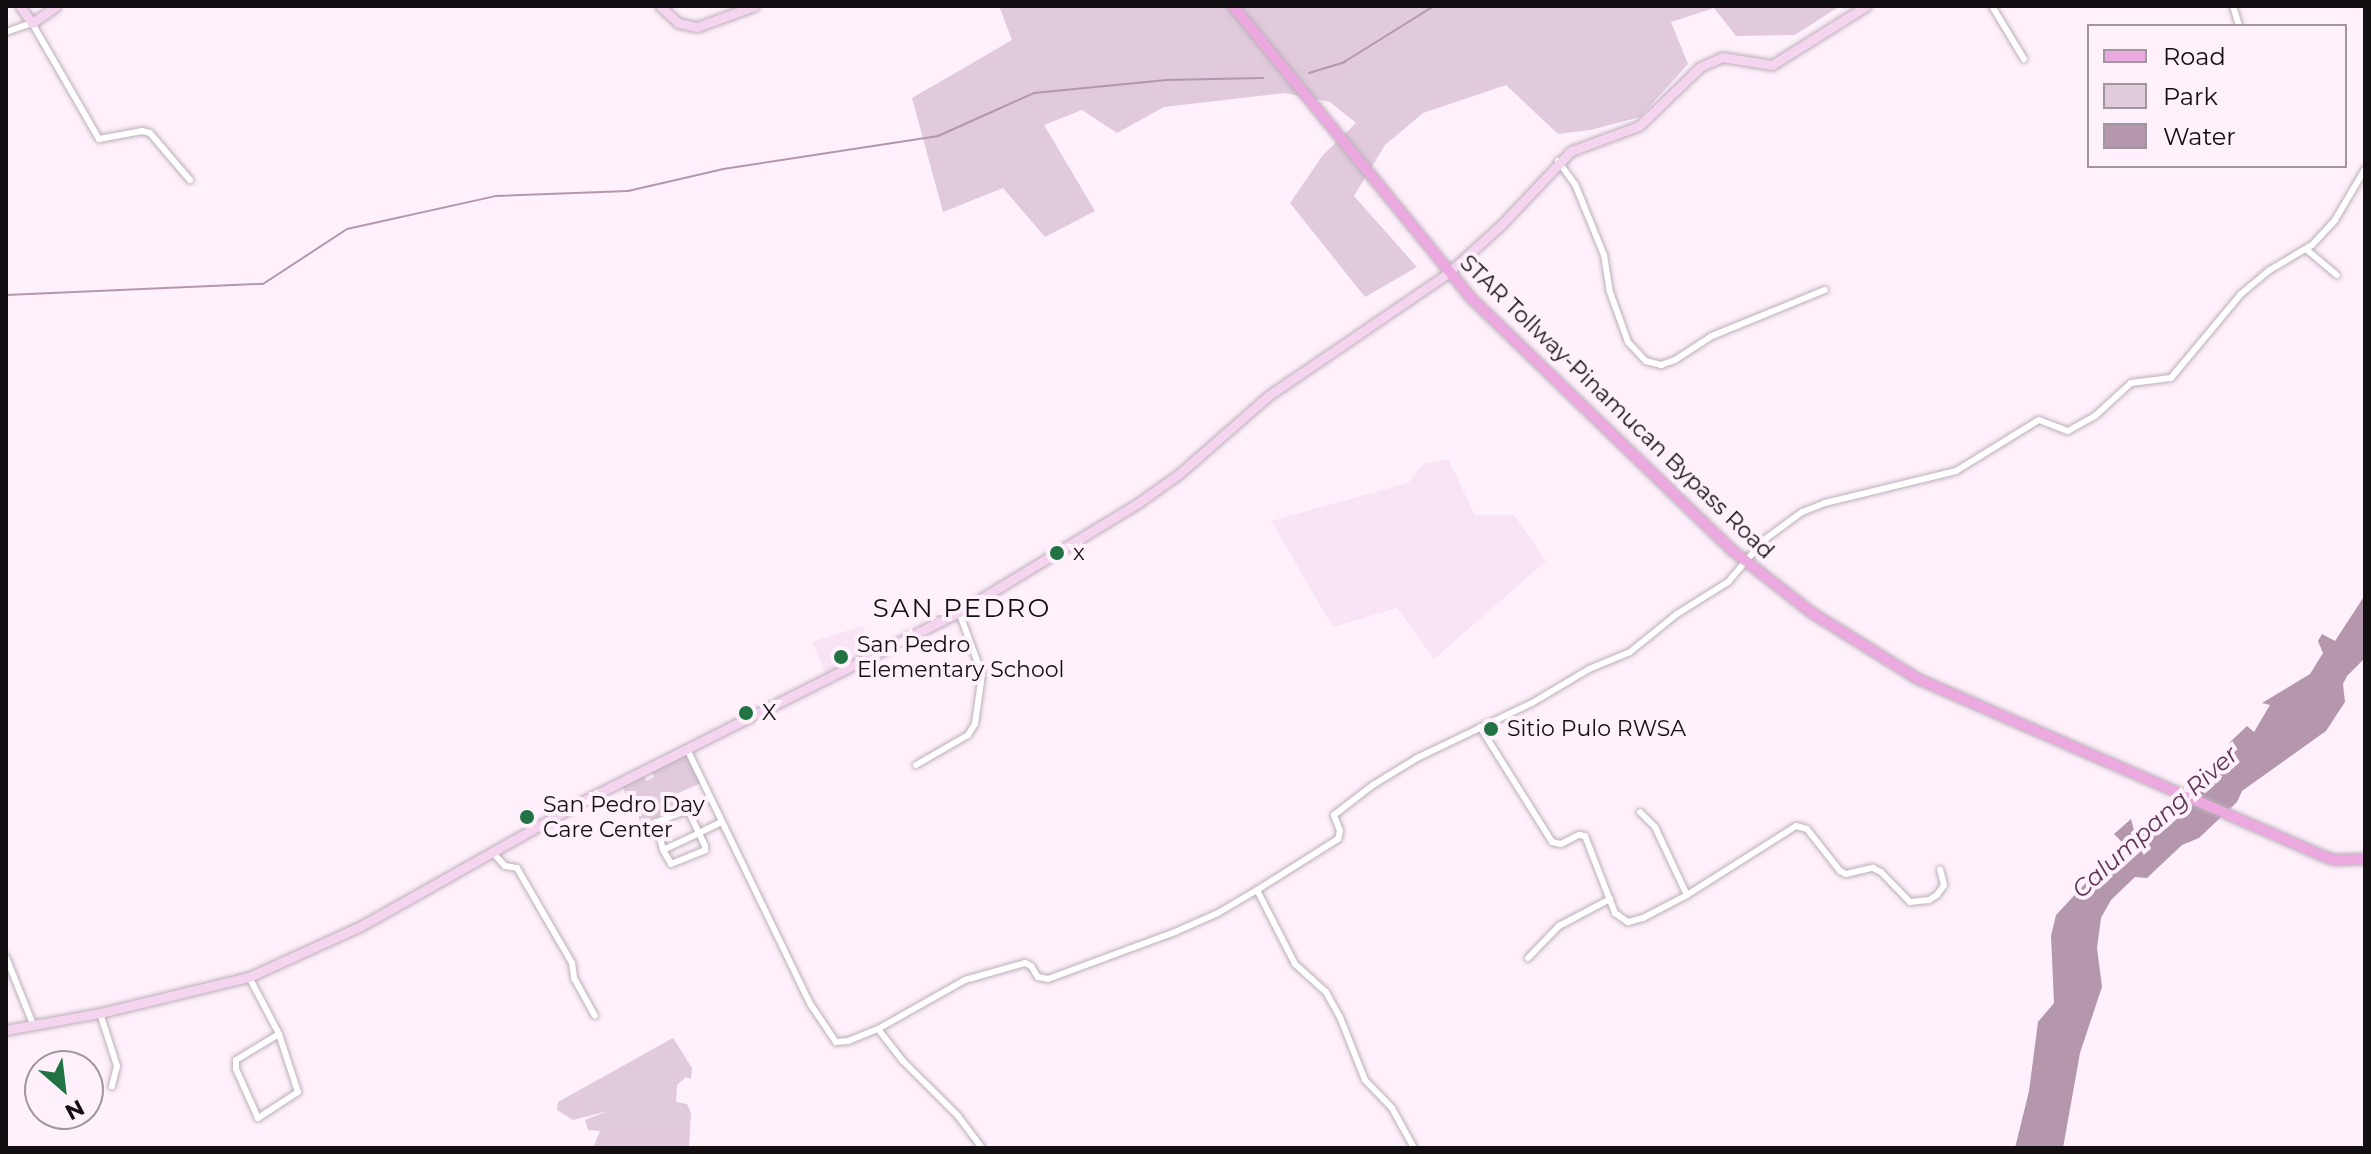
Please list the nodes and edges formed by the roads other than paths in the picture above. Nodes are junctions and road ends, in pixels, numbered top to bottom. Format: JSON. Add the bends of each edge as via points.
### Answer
{"nodes":[{"id":1,"x":20,"y":6,"type":"edge"},
{"id":2,"x":56,"y":6,"type":"edge"},
{"id":3,"x":660,"y":6,"type":"edge"},
{"id":4,"x":754,"y":6,"type":"edge"},
{"id":5,"x":1233,"y":6,"type":"edge"},
{"id":6,"x":1866,"y":6,"type":"edge"},
{"id":7,"x":1992,"y":6,"type":"edge"},
{"id":8,"x":32,"y":23,"type":"junction"},
{"id":9,"x":6,"y":32,"type":"edge"},
{"id":10,"x":2024,"y":59,"type":"dead end"},
{"id":11,"x":1558,"y":161,"type":"junction"},
{"id":12,"x":2365,"y":169,"type":"edge"},
{"id":13,"x":190,"y":180,"type":"dead end"},
{"id":14,"x":2307,"y":250,"type":"junction"},
{"id":15,"x":1448,"y":273,"type":"junction"},
{"id":16,"x":2337,"y":275,"type":"dead end"},
{"id":17,"x":1825,"y":290,"type":"dead end"},
{"id":18,"x":1744,"y":562,"type":"junction"},
{"id":19,"x":959,"y":612,"type":"junction"},
{"id":20,"x":1480,"y":727,"type":"junction"},
{"id":21,"x":687,"y":749,"type":"junction"},
{"id":22,"x":916,"y":765,"type":"dead end"},
{"id":23,"x":1640,"y":812,"type":"dead end"},
{"id":24,"x":722,"y":822,"type":"junction"},
{"id":25,"x":699,"y":833,"type":"junction"},
{"id":26,"x":663,"y":850,"type":"junction"},
{"id":27,"x":492,"y":852,"type":"junction"},
{"id":28,"x":2365,"y":859,"type":"edge"},
{"id":29,"x":1940,"y":869,"type":"dead end"},
{"id":30,"x":1257,"y":890,"type":"junction"},
{"id":31,"x":1687,"y":895,"type":"junction"},
{"id":32,"x":1610,"y":899,"type":"junction"},
{"id":33,"x":6,"y":957,"type":"edge"},
{"id":34,"x":1528,"y":958,"type":"dead end"},
{"id":35,"x":249,"y":977,"type":"junction"},
{"id":36,"x":100,"y":1013,"type":"junction"},
{"id":37,"x":595,"y":1016,"type":"dead end"},
{"id":38,"x":33,"y":1024,"type":"junction"},
{"id":39,"x":878,"y":1029,"type":"junction"},
{"id":40,"x":6,"y":1030,"type":"edge"},
{"id":41,"x":279,"y":1034,"type":"junction"},
{"id":42,"x":112,"y":1086,"type":"dead end"},
{"id":43,"x":982,"y":1148,"type":"edge"},
{"id":44,"x":1414,"y":1148,"type":"edge"}],
"edges":[{"from":1,"to":8,"type":"street"},
{"from":2,"to":8,"type":"street"},
{"from":3,"to":4,"type":"street","via":[[678,23],[697,27]]},
{"from":5,"to":15,"type":"main road","name":"STAR Tollway-Pinamucan Bypass Road"},
{"from":6,"to":11,"type":"street","via":[[1772,65],[1722,57],[1700,67],[1639,126],[1578,146]]},
{"from":7,"to":10,"type":"street"},
{"from":8,"to":9,"type":"street"},
{"from":8,"to":13,"type":"street","via":[[99,139],[150,133]]},
{"from":11,"to":15,"type":"street","via":[[1501,225]]},
{"from":11,"to":17,"type":"street","via":[[1575,184],[1604,255],[1610,292],[1628,342],[1646,361],[1661,365],[1675,360],[1712,336]]},
{"from":12,"to":14,"type":"street","via":[[2335,220]]},
{"from":14,"to":16,"type":"street"},
{"from":14,"to":18,"type":"street","via":[[2241,294],[2167,381],[2131,383],[2095,416],[2068,431],[2039,420],[1956,471],[1802,512]]},
{"from":15,"to":18,"type":"main road","name":"STAR Tollway-Pinamucan Bypass Road"},
{"from":15,"to":19,"type":"street","via":[[1268,396],[1148,496]]},
{"from":18,"to":20,"type":"street","via":[[1728,582],[1630,652]]},
{"from":18,"to":28,"type":"main road","name":"STAR Tollway-Pinamucan Bypass Road","via":[[1812,613],[1918,679],[2335,860]]},
{"from":19,"to":21,"type":"street"},
{"from":19,"to":22,"type":"street","via":[[982,674],[975,724],[968,735]]},
{"from":20,"to":30,"type":"street","via":[[1417,758],[1336,813],[1338,839]]},
{"from":20,"to":32,"type":"street","via":[[1552,842],[1585,836]]},
{"from":21,"to":24,"type":"street"},
{"from":21,"to":27,"type":"street"},
{"from":23,"to":31,"type":"street","via":[[1655,827]]},
{"from":24,"to":25,"type":"street"},
{"from":24,"to":39,"type":"street","via":[[828,1034],[836,1042],[848,1041]]},
{"from":25,"to":26,"type":"street"},
{"from":25,"to":26,"type":"street","via":[[705,850],[671,864]]},
{"from":25,"to":26,"type":"street","via":[[684,808],[656,822]]},
{"from":27,"to":35,"type":"street","via":[[361,926]]},
{"from":27,"to":37,"type":"street","via":[[505,866],[517,868],[572,963],[574,978]]},
{"from":29,"to":31,"type":"street","via":[[1944,885],[1937,895],[1910,902],[1873,868],[1840,871],[1807,829],[1796,826]]},
{"from":30,"to":39,"type":"street","via":[[1175,932],[1048,979],[1038,977],[1025,963],[965,980]]},
{"from":30,"to":44,"type":"street","via":[[1295,964],[1326,992],[1365,1080],[1392,1108]]},
{"from":31,"to":32,"type":"street","via":[[1628,922],[1615,913]]},
{"from":32,"to":34,"type":"street","via":[[1559,926]]},
{"from":33,"to":38,"type":"street"},
{"from":35,"to":36,"type":"street"},
{"from":35,"to":41,"type":"street"},
{"from":36,"to":38,"type":"street"},
{"from":36,"to":42,"type":"street","via":[[117,1066]]},
{"from":38,"to":40,"type":"street"},
{"from":39,"to":43,"type":"street"},
{"from":41,"to":41,"type":"street","via":[[298,1092],[258,1118],[236,1060]]}]}
